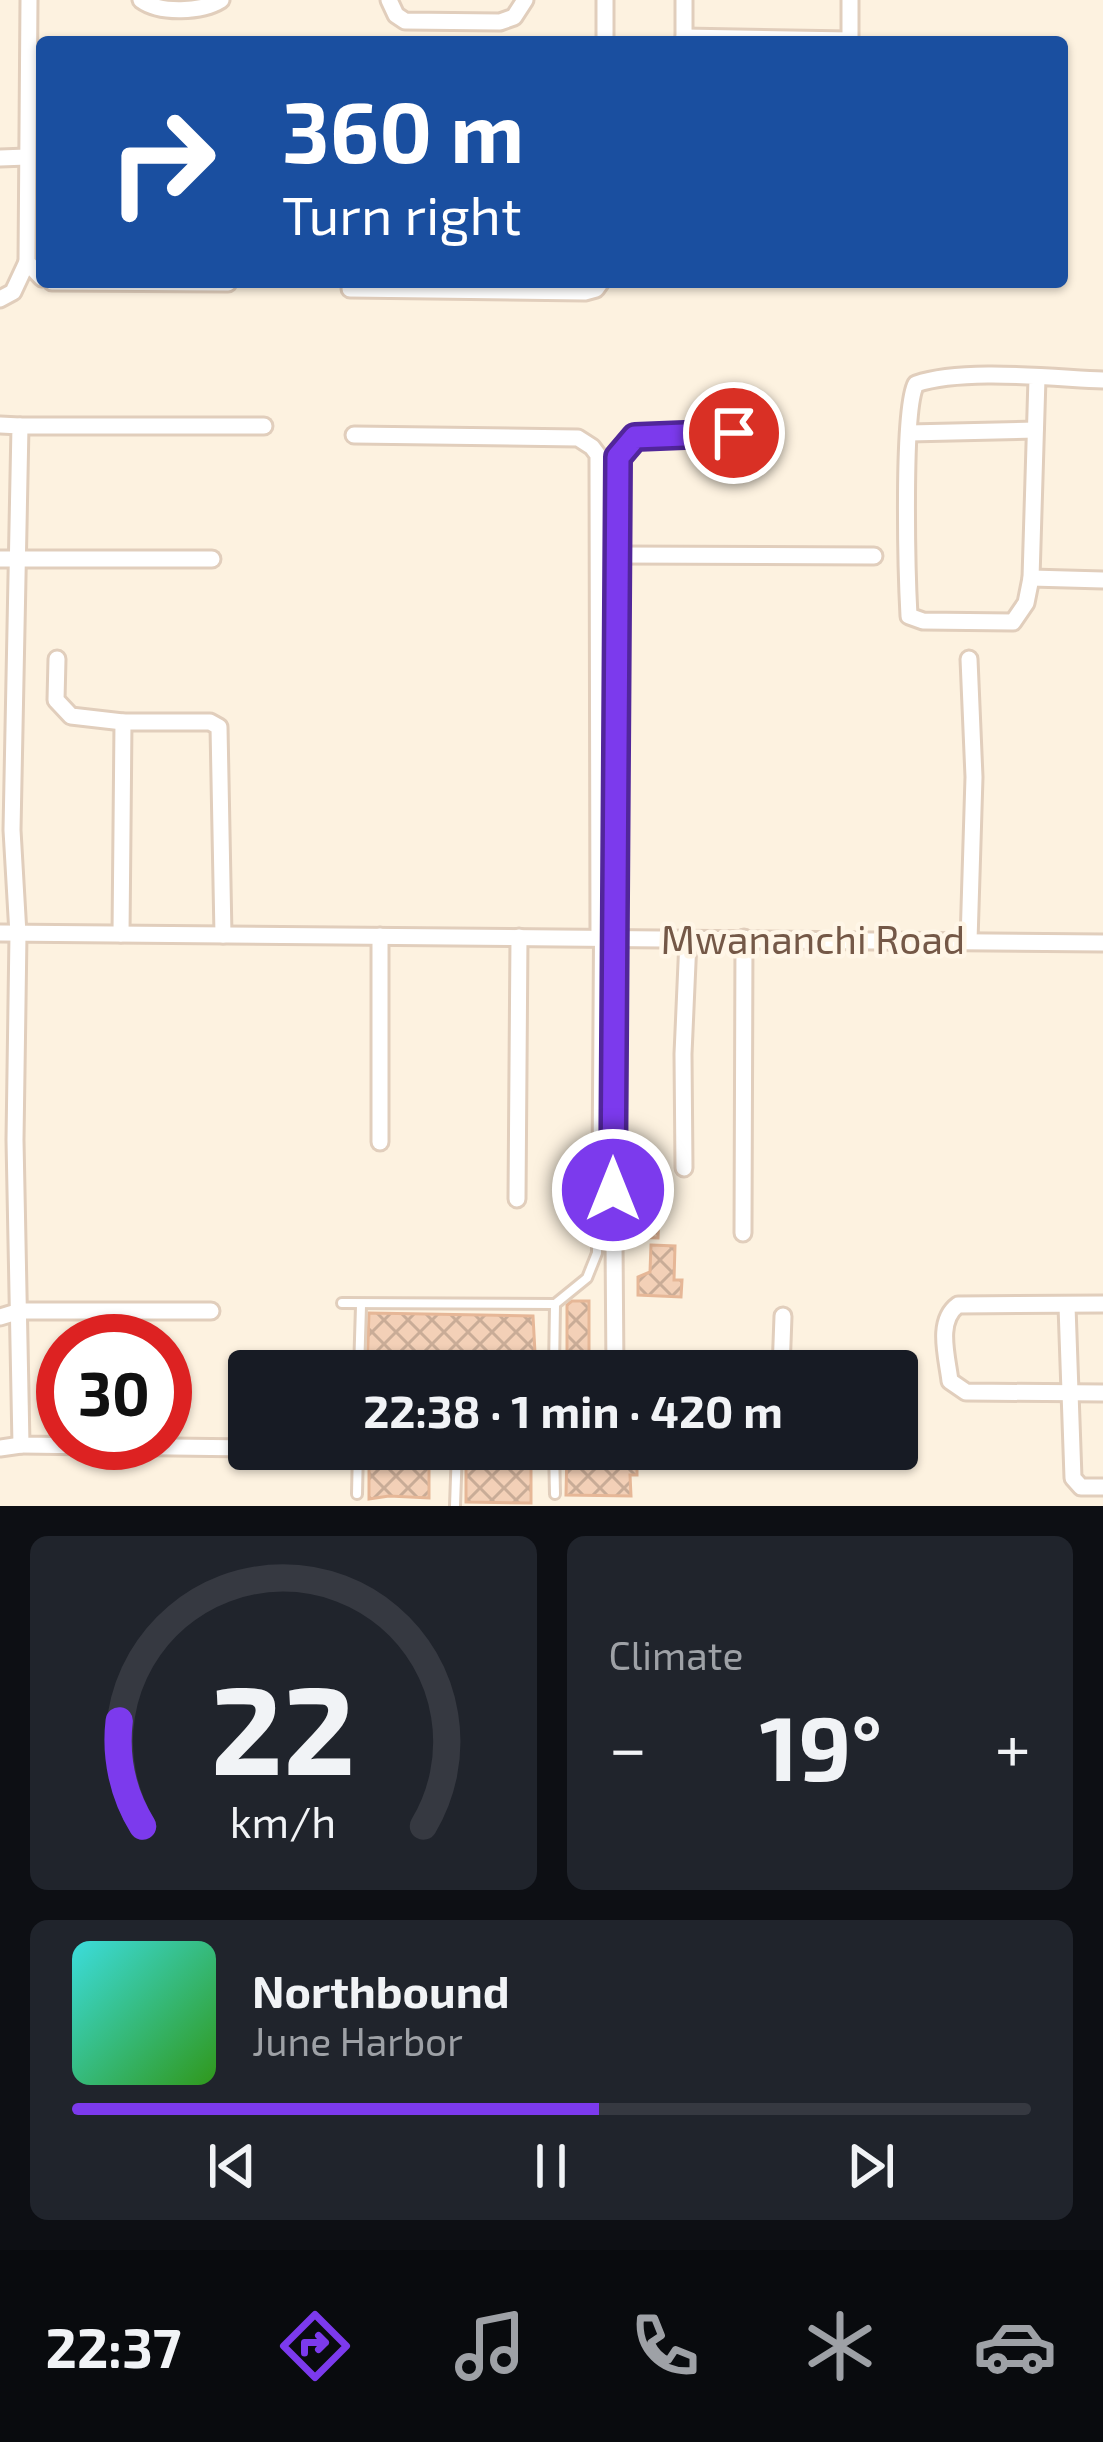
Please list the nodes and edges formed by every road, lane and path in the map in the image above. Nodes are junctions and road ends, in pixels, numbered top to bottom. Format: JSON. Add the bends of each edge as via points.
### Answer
{"nodes":[{"id":1,"x":29,"y":0,"type":"edge"},
{"id":2,"x":141,"y":0,"type":"edge"},
{"id":3,"x":221,"y":0,"type":"edge"},
{"id":4,"x":389,"y":0,"type":"edge"},
{"id":5,"x":525,"y":0,"type":"edge"},
{"id":6,"x":605,"y":0,"type":"edge"},
{"id":7,"x":684,"y":0,"type":"edge"},
{"id":8,"x":850,"y":0,"type":"edge"},
{"id":9,"x":605,"y":36,"type":"edge"},
{"id":10,"x":684,"y":36,"type":"edge"},
{"id":11,"x":850,"y":36,"type":"edge"},
{"id":12,"x":32,"y":152,"type":"edge"},
{"id":13,"x":0,"y":158,"type":"edge"},
{"id":14,"x":26,"y":262,"type":"junction"},
{"id":15,"x":36,"y":272,"type":"edge"},
{"id":16,"x":597,"y":288,"type":"edge"},
{"id":17,"x":350,"y":289,"type":"dead end"},
{"id":18,"x":0,"y":299,"type":"edge"},
{"id":19,"x":1037,"y":378,"type":"junction"},
{"id":20,"x":1103,"y":380,"type":"edge"},
{"id":21,"x":0,"y":425,"type":"edge"},
{"id":22,"x":20,"y":426,"type":"junction"},
{"id":23,"x":264,"y":426,"type":"dead end"},
{"id":24,"x":772,"y":430,"type":"dead end"},
{"id":25,"x":1035,"y":430,"type":"junction"},
{"id":26,"x":909,"y":433,"type":"junction"},
{"id":27,"x":354,"y":434,"type":"dead end"},
{"id":28,"x":617,"y":555,"type":"junction"},
{"id":29,"x":874,"y":556,"type":"dead end"},
{"id":30,"x":8,"y":559,"type":"edge"},
{"id":31,"x":212,"y":560,"type":"dead end"},
{"id":32,"x":1031,"y":578,"type":"junction"},
{"id":33,"x":1103,"y":580,"type":"edge"},
{"id":34,"x":57,"y":658,"type":"dead end"},
{"id":35,"x":969,"y":659,"type":"dead end"},
{"id":36,"x":123,"y":722,"type":"junction"},
{"id":37,"x":9,"y":934,"type":"edge"},
{"id":38,"x":121,"y":934,"type":"junction"},
{"id":39,"x":223,"y":934,"type":"junction"},
{"id":40,"x":380,"y":936,"type":"junction"},
{"id":41,"x":519,"y":937,"type":"junction"},
{"id":42,"x":607,"y":938,"type":"junction"},
{"id":43,"x":744,"y":938,"type":"junction"},
{"id":44,"x":688,"y":940,"type":"junction"},
{"id":45,"x":969,"y":941,"type":"junction"},
{"id":46,"x":1103,"y":943,"type":"edge"},
{"id":47,"x":380,"y":1142,"type":"dead end"},
{"id":48,"x":684,"y":1168,"type":"dead end"},
{"id":49,"x":517,"y":1199,"type":"dead end"},
{"id":50,"x":743,"y":1233,"type":"dead end"},
{"id":51,"x":342,"y":1303,"type":"dead end"},
{"id":52,"x":555,"y":1304,"type":"junction"},
{"id":53,"x":1103,"y":1304,"type":"edge"},
{"id":54,"x":361,"y":1306,"type":"junction"},
{"id":55,"x":1067,"y":1306,"type":"junction"},
{"id":56,"x":20,"y":1311,"type":"junction"},
{"id":57,"x":211,"y":1311,"type":"dead end"},
{"id":58,"x":783,"y":1316,"type":"dead end"},
{"id":59,"x":0,"y":1317,"type":"edge"},
{"id":60,"x":360,"y":1350,"type":"edge"},
{"id":61,"x":554,"y":1350,"type":"edge"},
{"id":62,"x":615,"y":1350,"type":"edge"},
{"id":63,"x":782,"y":1350,"type":"edge"},
{"id":64,"x":1103,"y":1393,"type":"edge"},
{"id":65,"x":1072,"y":1394,"type":"junction"},
{"id":66,"x":21,"y":1445,"type":"junction"},
{"id":67,"x":0,"y":1448,"type":"edge"},
{"id":68,"x":228,"y":1448,"type":"edge"},
{"id":69,"x":358,"y":1470,"type":"edge"},
{"id":70,"x":456,"y":1470,"type":"edge"},
{"id":71,"x":554,"y":1470,"type":"edge"},
{"id":72,"x":1103,"y":1487,"type":"edge"},
{"id":73,"x":357,"y":1494,"type":"dead end"},
{"id":74,"x":555,"y":1494,"type":"dead end"},
{"id":75,"x":455,"y":1506,"type":"edge"}],
"edges":[{"from":1,"to":12,"type":"street"},
{"from":2,"to":3,"type":"street","via":[[179,9]]},
{"from":4,"to":5,"type":"street","via":[[405,21],[500,22]]},
{"from":6,"to":9,"type":"street"},
{"from":7,"to":10,"type":"street"},
{"from":8,"to":11,"type":"street"},
{"from":12,"to":13,"type":"street"},
{"from":12,"to":14,"type":"street"},
{"from":14,"to":15,"type":"street"},
{"from":14,"to":18,"type":"street","via":[[13,292]]},
{"from":16,"to":17,"type":"street"},
{"from":19,"to":20,"type":"street"},
{"from":19,"to":25,"type":"street"},
{"from":19,"to":26,"type":"street","via":[[916,384]]},
{"from":21,"to":22,"type":"street"},
{"from":22,"to":23,"type":"street"},
{"from":22,"to":30,"type":"street"},
{"from":24,"to":28,"type":"street","via":[[626,443],[618,457]]},
{"from":25,"to":26,"type":"street"},
{"from":25,"to":32,"type":"street"},
{"from":26,"to":32,"type":"street","via":[[909,616],[1013,622]]},
{"from":27,"to":42,"type":"street","via":[[578,438],[598,455]]},
{"from":28,"to":29,"type":"street"},
{"from":28,"to":42,"type":"street"},
{"from":30,"to":31,"type":"street"},
{"from":30,"to":37,"type":"street"},
{"from":32,"to":33,"type":"street"},
{"from":34,"to":36,"type":"street","via":[[56,700],[64,713]]},
{"from":35,"to":45,"type":"street"},
{"from":36,"to":38,"type":"street"},
{"from":36,"to":39,"type":"street","via":[[219,727]]},
{"from":37,"to":38,"type":"street","name":"Mwananchi Road"},
{"from":37,"to":56,"type":"street"},
{"from":38,"to":39,"type":"street","name":"Mwananchi Road"},
{"from":39,"to":40,"type":"street","name":"Mwananchi Road"},
{"from":40,"to":41,"type":"street","name":"Mwananchi Road"},
{"from":40,"to":47,"type":"street"},
{"from":41,"to":42,"type":"street","name":"Mwananchi Road"},
{"from":41,"to":49,"type":"street"},
{"from":42,"to":44,"type":"street","name":"Mwananchi Road"},
{"from":42,"to":52,"type":"lane","via":[[597,1253],[587,1278]]},
{"from":42,"to":62,"type":"street"},
{"from":43,"to":44,"type":"street","name":"Mwananchi Road"},
{"from":43,"to":45,"type":"street","name":"Mwananchi Road"},
{"from":43,"to":50,"type":"street"},
{"from":44,"to":48,"type":"street"},
{"from":45,"to":46,"type":"street","name":"Mwananchi Road"},
{"from":51,"to":54,"type":"lane"},
{"from":52,"to":54,"type":"lane"},
{"from":52,"to":61,"type":"lane"},
{"from":53,"to":55,"type":"street"},
{"from":54,"to":60,"type":"lane"},
{"from":55,"to":65,"type":"street"},
{"from":55,"to":65,"type":"street","via":[[958,1305],[944,1323],[950,1381],[965,1392]]},
{"from":56,"to":57,"type":"street"},
{"from":56,"to":59,"type":"street"},
{"from":56,"to":66,"type":"street"},
{"from":58,"to":63,"type":"street"},
{"from":64,"to":65,"type":"street"},
{"from":65,"to":72,"type":"street","via":[[1073,1478],[1081,1487]]},
{"from":66,"to":67,"type":"street"},
{"from":66,"to":68,"type":"street"},
{"from":69,"to":73,"type":"lane"},
{"from":70,"to":75,"type":"lane"},
{"from":71,"to":74,"type":"lane"}]}
